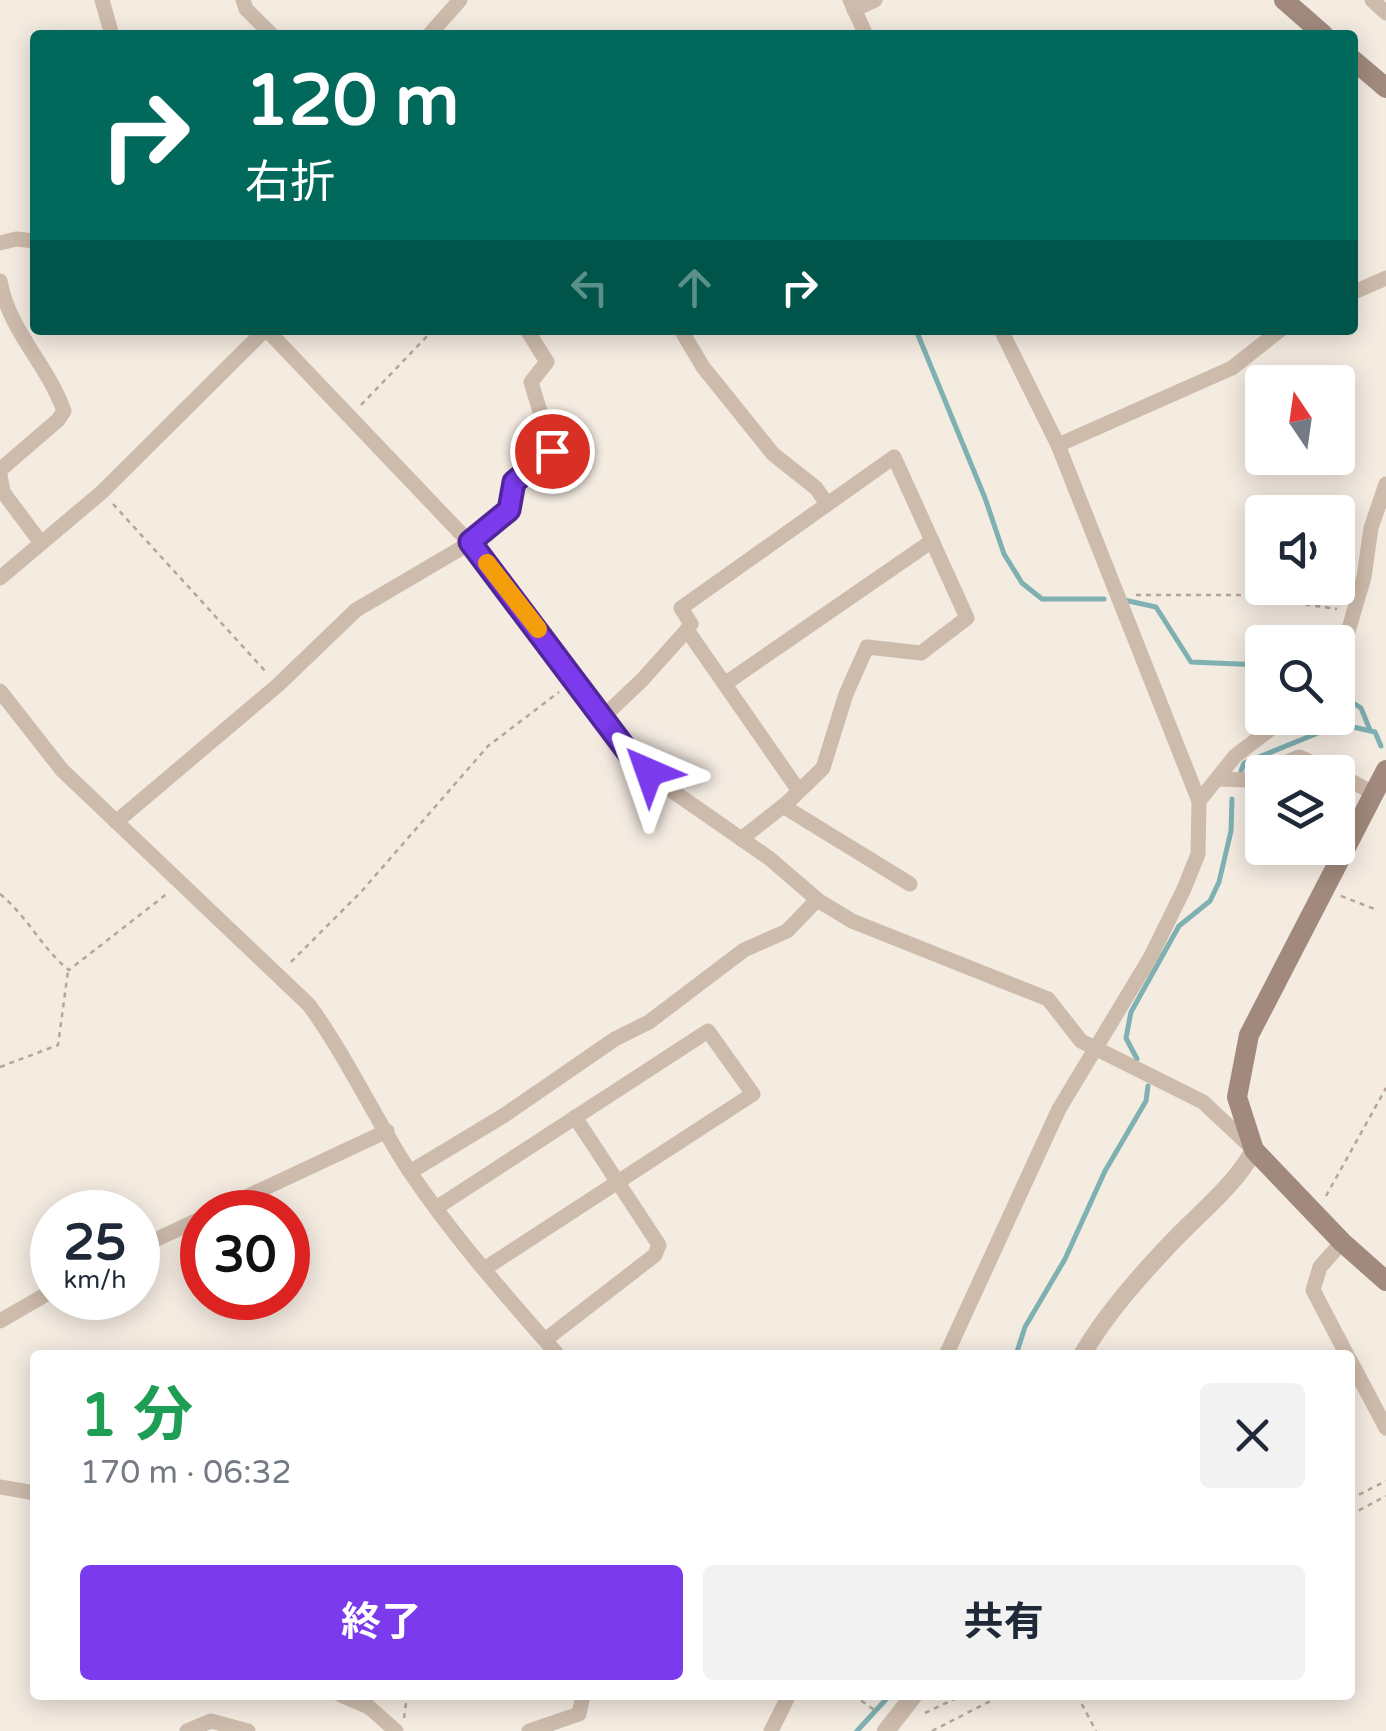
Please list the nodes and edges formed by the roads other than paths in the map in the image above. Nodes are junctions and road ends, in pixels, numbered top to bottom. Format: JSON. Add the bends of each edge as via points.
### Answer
{"nodes":[{"id":1,"x":102,"y":0,"type":"edge"},
{"id":2,"x":243,"y":0,"type":"edge"},
{"id":3,"x":460,"y":0,"type":"edge"},
{"id":4,"x":875,"y":0,"type":"edge"},
{"id":5,"x":1284,"y":0,"type":"edge"},
{"id":6,"x":1372,"y":0,"type":"edge"},
{"id":7,"x":852,"y":5,"type":"edge"},
{"id":8,"x":1386,"y":12,"type":"edge"},
{"id":9,"x":111,"y":30,"type":"edge"},
{"id":10,"x":267,"y":30,"type":"edge"},
{"id":11,"x":433,"y":30,"type":"edge"},
{"id":12,"x":864,"y":30,"type":"edge"},
{"id":13,"x":1318,"y":30,"type":"edge"},
{"id":14,"x":1358,"y":65,"type":"edge"},
{"id":15,"x":1383,"y":87,"type":"edge"},
{"id":16,"x":30,"y":241,"type":"edge"},
{"id":17,"x":0,"y":243,"type":"edge"},
{"id":18,"x":1386,"y":278,"type":"edge"},
{"id":19,"x":0,"y":281,"type":"edge"},
{"id":20,"x":1358,"y":290,"type":"edge"},
{"id":21,"x":261,"y":335,"type":"edge"},
{"id":22,"x":271,"y":335,"type":"edge"},
{"id":23,"x":530,"y":335,"type":"edge"},
{"id":24,"x":683,"y":335,"type":"edge"},
{"id":25,"x":1003,"y":335,"type":"edge"},
{"id":26,"x":1274,"y":335,"type":"edge"},
{"id":27,"x":1058,"y":445,"type":"junction"},
{"id":28,"x":0,"y":473,"type":"edge"},
{"id":29,"x":1386,"y":484,"type":"edge"},
{"id":30,"x":827,"y":504,"type":"junction"},
{"id":31,"x":932,"y":540,"type":"junction"},
{"id":32,"x":470,"y":542,"type":"junction"},
{"id":33,"x":41,"y":543,"type":"junction"},
{"id":34,"x":0,"y":578,"type":"edge"},
{"id":35,"x":1350,"y":625,"type":"edge"},
{"id":36,"x":687,"y":630,"type":"junction"},
{"id":37,"x":726,"y":683,"type":"junction"},
{"id":38,"x":0,"y":690,"type":"edge"},
{"id":39,"x":602,"y":718,"type":"junction"},
{"id":40,"x":1261,"y":735,"type":"edge"},
{"id":41,"x":1386,"y":770,"type":"edge"},
{"id":42,"x":1218,"y":778,"type":"junction"},
{"id":43,"x":1245,"y":780,"type":"edge"},
{"id":44,"x":1355,"y":783,"type":"edge"},
{"id":45,"x":799,"y":791,"type":"junction"},
{"id":46,"x":1373,"y":792,"type":"junction"},
{"id":47,"x":1199,"y":802,"type":"junction"},
{"id":48,"x":782,"y":806,"type":"junction"},
{"id":49,"x":116,"y":822,"type":"junction"},
{"id":50,"x":741,"y":838,"type":"junction"},
{"id":51,"x":910,"y":884,"type":"dead end"},
{"id":52,"x":818,"y":900,"type":"junction"},
{"id":53,"x":1098,"y":1050,"type":"junction"},
{"id":54,"x":576,"y":1118,"type":"junction"},
{"id":55,"x":386,"y":1131,"type":"junction"},
{"id":56,"x":1254,"y":1150,"type":"junction"},
{"id":57,"x":410,"y":1172,"type":"junction"},
{"id":58,"x":618,"y":1182,"type":"junction"},
{"id":59,"x":261,"y":1190,"type":"edge"},
{"id":60,"x":436,"y":1208,"type":"junction"},
{"id":61,"x":1342,"y":1242,"type":"junction"},
{"id":62,"x":484,"y":1269,"type":"junction"},
{"id":63,"x":1386,"y":1281,"type":"edge"},
{"id":64,"x":30,"y":1303,"type":"edge"},
{"id":65,"x":0,"y":1320,"type":"edge"},
{"id":66,"x":545,"y":1340,"type":"junction"},
{"id":67,"x":554,"y":1350,"type":"edge"},
{"id":68,"x":948,"y":1350,"type":"edge"},
{"id":69,"x":1085,"y":1350,"type":"edge"},
{"id":70,"x":1345,"y":1350,"type":"edge"},
{"id":71,"x":1355,"y":1369,"type":"edge"},
{"id":72,"x":1386,"y":1428,"type":"edge"},
{"id":73,"x":0,"y":1486,"type":"edge"},
{"id":74,"x":30,"y":1492,"type":"edge"},
{"id":75,"x":353,"y":1700,"type":"edge"},
{"id":76,"x":582,"y":1700,"type":"edge"},
{"id":77,"x":786,"y":1700,"type":"edge"},
{"id":78,"x":910,"y":1700,"type":"edge"},
{"id":79,"x":893,"y":1724,"type":"edge"},
{"id":80,"x":400,"y":1726,"type":"edge"},
{"id":81,"x":186,"y":1731,"type":"edge"},
{"id":82,"x":248,"y":1731,"type":"edge"},
{"id":83,"x":529,"y":1731,"type":"edge"},
{"id":84,"x":771,"y":1731,"type":"edge"}],
"edges":[{"from":1,"to":9,"type":"street"},
{"from":2,"to":10,"type":"street"},
{"from":3,"to":11,"type":"street"},
{"from":4,"to":7,"type":"street"},
{"from":5,"to":13,"type":"main road"},
{"from":6,"to":8,"type":"street"},
{"from":7,"to":12,"type":"street"},
{"from":14,"to":15,"type":"main road"},
{"from":16,"to":17,"type":"street"},
{"from":18,"to":20,"type":"street"},
{"from":19,"to":28,"type":"street","via":[[26,347],[64,411]]},
{"from":21,"to":33,"type":"street"},
{"from":22,"to":32,"type":"street"},
{"from":23,"to":32,"type":"street","via":[[547,362],[531,382],[552,451],[514,482],[509,510]]},
{"from":24,"to":30,"type":"street","via":[[773,454]]},
{"from":25,"to":27,"type":"street"},
{"from":26,"to":27,"type":"street","via":[[1232,368]]},
{"from":27,"to":47,"type":"street"},
{"from":28,"to":33,"type":"street","via":[[3,492]]},
{"from":29,"to":35,"type":"street"},
{"from":30,"to":31,"type":"street","via":[[894,458]]},
{"from":30,"to":36,"type":"street","via":[[681,608],[691,624]]},
{"from":31,"to":37,"type":"street"},
{"from":31,"to":45,"type":"street","via":[[967,618],[920,653],[867,647],[823,768]]},
{"from":32,"to":39,"type":"street"},
{"from":32,"to":49,"type":"street","via":[[356,610]]},
{"from":33,"to":34,"type":"street"},
{"from":36,"to":37,"type":"street"},
{"from":36,"to":39,"type":"street"},
{"from":37,"to":45,"type":"street"},
{"from":38,"to":49,"type":"street","via":[[62,770]]},
{"from":39,"to":50,"type":"street","via":[[655,777]]},
{"from":40,"to":42,"type":"street"},
{"from":41,"to":46,"type":"main road"},
{"from":42,"to":43,"type":"street"},
{"from":42,"to":47,"type":"street"},
{"from":44,"to":46,"type":"street"},
{"from":45,"to":48,"type":"street"},
{"from":46,"to":56,"type":"main road","via":[[1248,1036],[1238,1097]]},
{"from":47,"to":53,"type":"street","via":[[1198,854],[1184,889]]},
{"from":48,"to":50,"type":"street"},
{"from":48,"to":51,"type":"street"},
{"from":49,"to":55,"type":"street","via":[[279,974],[337,1043]]},
{"from":50,"to":52,"type":"street"},
{"from":52,"to":53,"type":"street","via":[[852,921],[1048,998],[1081,1041]]},
{"from":52,"to":57,"type":"street","via":[[786,930],[724,962],[649,1022]]},
{"from":53,"to":56,"type":"street","via":[[1204,1102]]},
{"from":53,"to":68,"type":"street","via":[[1058,1109]]},
{"from":54,"to":58,"type":"street"},
{"from":54,"to":58,"type":"street","via":[[708,1031],[753,1094]]},
{"from":54,"to":60,"type":"street"},
{"from":55,"to":57,"type":"street"},
{"from":55,"to":59,"type":"street"},
{"from":56,"to":61,"type":"main road"},
{"from":56,"to":69,"type":"street","via":[[1243,1172],[1168,1246]]},
{"from":57,"to":60,"type":"street"},
{"from":58,"to":62,"type":"street"},
{"from":58,"to":66,"type":"street","via":[[659,1245],[656,1254]]},
{"from":60,"to":62,"type":"street"},
{"from":61,"to":63,"type":"main road"},
{"from":61,"to":70,"type":"street","via":[[1320,1267],[1313,1290]]},
{"from":62,"to":66,"type":"street"},
{"from":64,"to":65,"type":"street"},
{"from":66,"to":67,"type":"street"},
{"from":71,"to":72,"type":"street"},
{"from":73,"to":74,"type":"street"},
{"from":75,"to":80,"type":"street"},
{"from":76,"to":83,"type":"street","via":[[580,1714]]},
{"from":77,"to":84,"type":"street"},
{"from":78,"to":79,"type":"street"},
{"from":81,"to":82,"type":"street","via":[[211,1721]]}]}
